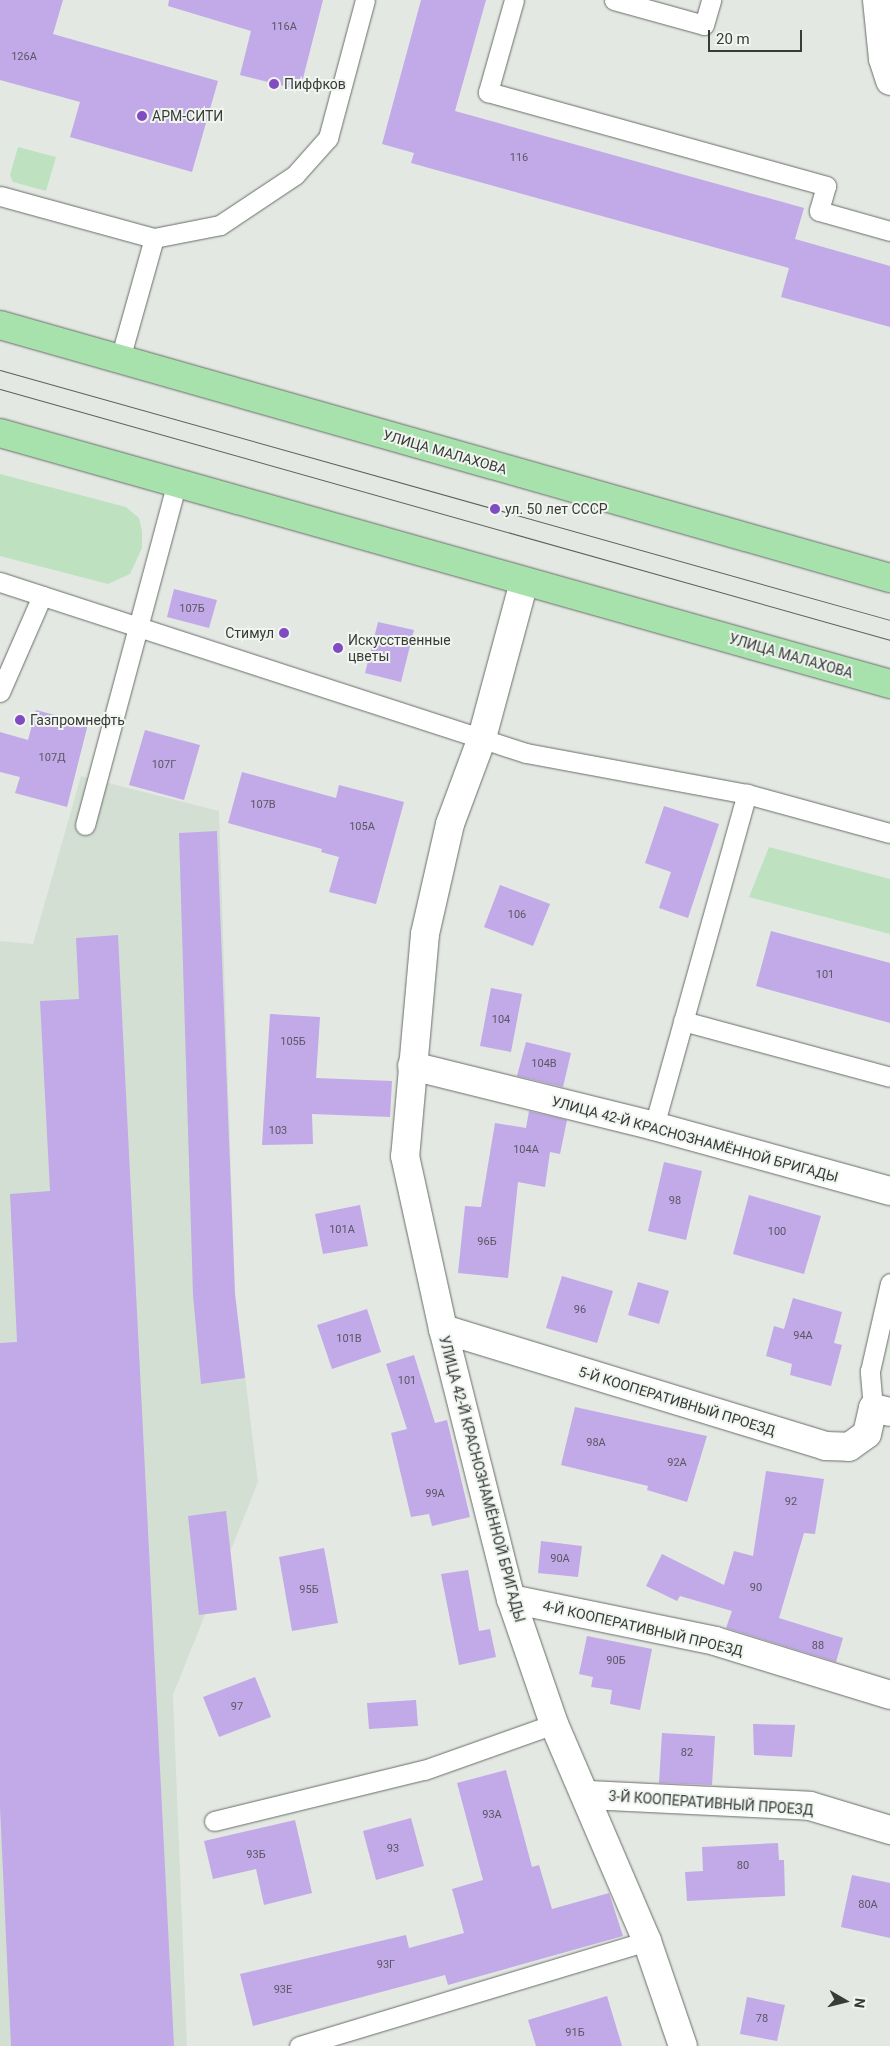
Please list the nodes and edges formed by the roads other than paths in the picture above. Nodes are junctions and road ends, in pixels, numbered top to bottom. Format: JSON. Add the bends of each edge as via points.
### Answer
{"nodes":[{"id":1,"x":365,"y":0,"type":"edge"},
{"id":2,"x":514,"y":0,"type":"edge"},
{"id":3,"x":614,"y":0,"type":"edge"},
{"id":4,"x":711,"y":0,"type":"edge"},
{"id":5,"x":877,"y":0,"type":"edge"},
{"id":6,"x":890,"y":80,"type":"edge"},
{"id":7,"x":0,"y":196,"type":"edge"},
{"id":8,"x":890,"y":231,"type":"edge"},
{"id":9,"x":154,"y":238,"type":"junction"},
{"id":10,"x":0,"y":325,"type":"edge"},
{"id":11,"x":120,"y":359,"type":"junction"},
{"id":12,"x":0,"y":433,"type":"edge"},
{"id":13,"x":177,"y":482,"type":"junction"},
{"id":14,"x":890,"y":578,"type":"edge"},
{"id":15,"x":0,"y":582,"type":"edge"},
{"id":16,"x":524,"y":582,"type":"junction"},
{"id":17,"x":42,"y":596,"type":"junction"},
{"id":18,"x":138,"y":624,"type":"junction"},
{"id":19,"x":890,"y":684,"type":"edge"},
{"id":20,"x":0,"y":692,"type":"edge"},
{"id":21,"x":482,"y":738,"type":"junction"},
{"id":22,"x":748,"y":794,"type":"junction"},
{"id":23,"x":85,"y":824,"type":"dead end"},
{"id":24,"x":890,"y":833,"type":"edge"},
{"id":25,"x":683,"y":1021,"type":"junction"},
{"id":26,"x":412,"y":1066,"type":"junction"},
{"id":27,"x":890,"y":1077,"type":"edge"},
{"id":28,"x":654,"y":1126,"type":"junction"},
{"id":29,"x":890,"y":1191,"type":"edge"},
{"id":30,"x":890,"y":1283,"type":"edge"},
{"id":31,"x":443,"y":1329,"type":"junction"},
{"id":32,"x":882,"y":1410,"type":"edge"},
{"id":33,"x":511,"y":1599,"type":"junction"},
{"id":34,"x":890,"y":1695,"type":"edge"},
{"id":35,"x":554,"y":1724,"type":"junction"},
{"id":36,"x":588,"y":1795,"type":"junction"},
{"id":37,"x":214,"y":1821,"type":"dead end"},
{"id":38,"x":890,"y":1830,"type":"edge"},
{"id":39,"x":647,"y":1940,"type":"junction"},
{"id":40,"x":299,"y":2046,"type":"edge"},
{"id":41,"x":683,"y":2046,"type":"edge"}],
"edges":[{"from":1,"to":9,"type":"lane","via":[[328,138],[295,175],[220,225]]},
{"from":2,"to":8,"type":"lane","via":[[488,92],[826,186],[820,211]]},
{"from":3,"to":4,"type":"lane","via":[[704,25]]},
{"from":5,"to":6,"type":"street","via":[[883,59]]},
{"from":7,"to":9,"type":"lane"},
{"from":9,"to":11,"type":"lane"},
{"from":10,"to":11,"type":"main road","name":"УЛИЦА МАЛАХОВА"},
{"from":11,"to":14,"type":"main road","name":"УЛИЦА МАЛАХОВА"},
{"from":12,"to":13,"type":"main road","name":"УЛИЦА МАЛАХОВА"},
{"from":13,"to":16,"type":"main road","name":"УЛИЦА МАЛАХОВА"},
{"from":13,"to":18,"type":"lane"},
{"from":15,"to":17,"type":"lane"},
{"from":16,"to":19,"type":"main road","name":"УЛИЦА МАЛАХОВА"},
{"from":16,"to":21,"type":"street","name":"УЛИЦА 42-Й КРАСНОЗНАМЁННОЙ БРИГАДЫ"},
{"from":17,"to":18,"type":"lane"},
{"from":17,"to":20,"type":"lane"},
{"from":18,"to":21,"type":"lane","via":[[206,652]]},
{"from":18,"to":23,"type":"lane"},
{"from":21,"to":22,"type":"lane","via":[[526,753]]},
{"from":21,"to":26,"type":"street","name":"УЛИЦА 42-Й КРАСНОЗНАМЁННОЙ БРИГАДЫ","via":[[450,824],[425,934]]},
{"from":22,"to":24,"type":"lane"},
{"from":22,"to":25,"type":"lane"},
{"from":25,"to":27,"type":"lane"},
{"from":25,"to":28,"type":"lane"},
{"from":26,"to":28,"type":"street","name":"УЛИЦА 42-Й КРАСНОЗНАМЁННОЙ БРИГАДЫ"},
{"from":26,"to":31,"type":"street","name":"УЛИЦА 42-Й КРАСНОЗНАМЁННОЙ БРИГАДЫ","via":[[405,1156]]},
{"from":28,"to":29,"type":"street","name":"УЛИЦА 42-Й КРАСНОЗНАМЁННОЙ БРИГАДЫ"},
{"from":30,"to":32,"type":"lane","via":[[870,1371]]},
{"from":31,"to":32,"type":"street","name":"5-Й КООПЕРАТИВНЫЙ ПРОЕЗД","via":[[825,1446],[849,1447],[867,1434]]},
{"from":31,"to":33,"type":"street","name":"УЛИЦА 42-Й КРАСНОЗНАМЁННОЙ БРИГАДЫ"},
{"from":33,"to":34,"type":"street","name":"4-Й КООПЕРАТИВНЫЙ ПРОЕЗД","via":[[715,1641]]},
{"from":33,"to":35,"type":"street","name":"УЛИЦА 42-Й КРАСНОЗНАМЁННОЙ БРИГАДЫ"},
{"from":35,"to":36,"type":"street","name":"УЛИЦА 42-Й КРАСНОЗНАМЁННОЙ БРИГАДЫ"},
{"from":35,"to":37,"type":"lane","via":[[424,1770]]},
{"from":36,"to":38,"type":"street","name":"3-Й КООПЕРАТИВНЫЙ ПРОЕЗД","via":[[810,1806]]},
{"from":36,"to":39,"type":"street","name":"УЛИЦА 42-Й КРАСНОЗНАМЁННОЙ БРИГАДЫ"},
{"from":39,"to":40,"type":"lane"},
{"from":39,"to":41,"type":"street","name":"УЛИЦА 42-Й КРАСНОЗНАМЁННОЙ БРИГАДЫ"}]}
